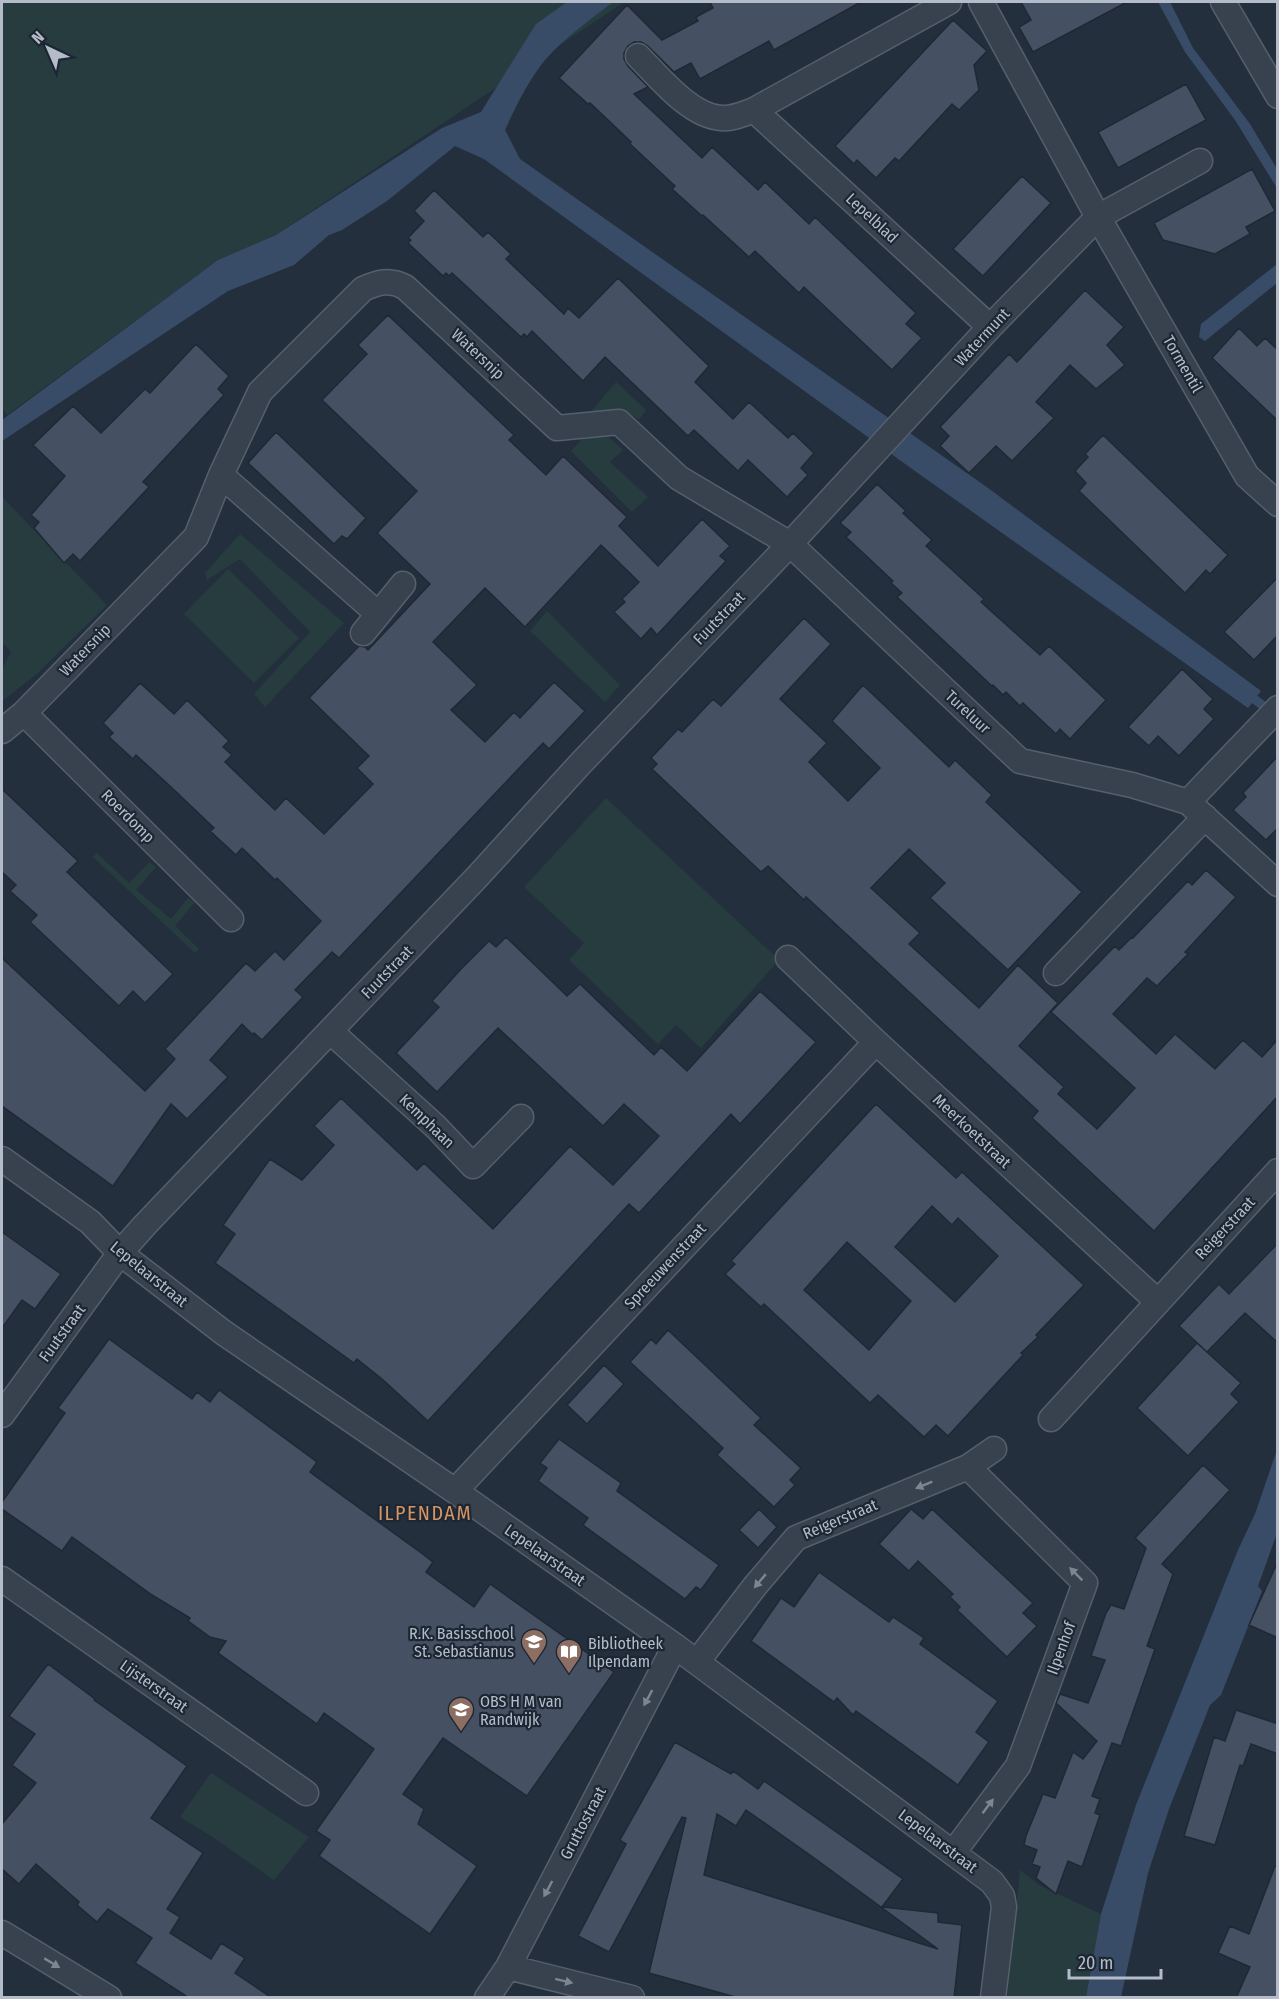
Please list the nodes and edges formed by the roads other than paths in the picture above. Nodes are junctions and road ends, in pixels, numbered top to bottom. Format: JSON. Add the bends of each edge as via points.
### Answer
{"nodes":[{"id":1,"x":949,"y":2,"type":"edge"},
{"id":2,"x":981,"y":2,"type":"edge"},
{"id":3,"x":1223,"y":2,"type":"edge"},
{"id":4,"x":638,"y":56,"type":"dead end"},
{"id":5,"x":1278,"y":96,"type":"edge"},
{"id":6,"x":754,"y":110,"type":"junction"},
{"id":7,"x":1200,"y":161,"type":"dead end"},
{"id":8,"x":1098,"y":217,"type":"junction"},
{"id":9,"x":990,"y":327,"type":"junction"},
{"id":10,"x":221,"y":475,"type":"junction"},
{"id":11,"x":1278,"y":504,"type":"edge"},
{"id":12,"x":790,"y":544,"type":"junction"},
{"id":13,"x":403,"y":584,"type":"dead end"},
{"id":14,"x":378,"y":614,"type":"junction"},
{"id":15,"x":363,"y":633,"type":"dead end"},
{"id":16,"x":1278,"y":708,"type":"edge"},
{"id":17,"x":24,"y":713,"type":"junction"},
{"id":18,"x":2,"y":731,"type":"edge"},
{"id":19,"x":1196,"y":810,"type":"junction"},
{"id":20,"x":1278,"y":884,"type":"edge"},
{"id":21,"x":231,"y":919,"type":"dead end"},
{"id":22,"x":788,"y":958,"type":"dead end"},
{"id":23,"x":1056,"y":973,"type":"dead end"},
{"id":24,"x":330,"y":1031,"type":"junction"},
{"id":25,"x":876,"y":1042,"type":"junction"},
{"id":26,"x":521,"y":1117,"type":"dead end"},
{"id":27,"x":2,"y":1159,"type":"edge"},
{"id":28,"x":1278,"y":1171,"type":"edge"},
{"id":29,"x":120,"y":1253,"type":"junction"},
{"id":30,"x":1157,"y":1301,"type":"junction"},
{"id":31,"x":2,"y":1415,"type":"edge"},
{"id":32,"x":1051,"y":1419,"type":"dead end"},
{"id":33,"x":994,"y":1449,"type":"dead end"},
{"id":34,"x":968,"y":1467,"type":"junction"},
{"id":35,"x":455,"y":1491,"type":"junction"},
{"id":36,"x":2,"y":1579,"type":"edge"},
{"id":37,"x":675,"y":1646,"type":"junction"},
{"id":38,"x":697,"y":1662,"type":"junction"},
{"id":39,"x":306,"y":1793,"type":"dead end"},
{"id":40,"x":953,"y":1853,"type":"junction"},
{"id":41,"x":2,"y":1933,"type":"edge"},
{"id":42,"x":508,"y":1966,"type":"junction"},
{"id":43,"x":109,"y":1998,"type":"edge"},
{"id":44,"x":487,"y":1998,"type":"edge"},
{"id":45,"x":632,"y":1998,"type":"edge"},
{"id":46,"x":993,"y":1998,"type":"edge"}],
"edges":[{"from":1,"to":6,"type":"street"},
{"from":2,"to":8,"type":"street"},
{"from":3,"to":5,"type":"street"},
{"from":4,"to":6,"type":"street","via":[[699,112],[721,118]]},
{"from":6,"to":9,"type":"street","name":"Lepelblad"},
{"from":7,"to":8,"type":"street","name":"Watermunt"},
{"from":8,"to":9,"type":"street","name":"Watermunt"},
{"from":8,"to":11,"type":"street","name":"Tormentil","via":[[1247,476]]},
{"from":9,"to":12,"type":"street","name":"Watermunt"},
{"from":10,"to":12,"type":"street","name":"Watersnip","via":[[260,392],[363,289],[374,283],[395,282],[557,428],[618,422],[679,478]]},
{"from":10,"to":14,"type":"street"},
{"from":10,"to":17,"type":"street","name":"Watersnip","via":[[195,537]]},
{"from":12,"to":19,"type":"street","name":"Tureluur","via":[[1020,761],[1132,785]]},
{"from":12,"to":24,"type":"street","name":"Fuutstraat"},
{"from":13,"to":14,"type":"street"},
{"from":14,"to":15,"type":"street"},
{"from":16,"to":19,"type":"street"},
{"from":17,"to":18,"type":"street","name":"Watersnip"},
{"from":17,"to":21,"type":"street","name":"Roerdomp"},
{"from":19,"to":20,"type":"street","name":"Tureluur"},
{"from":19,"to":23,"type":"street"},
{"from":22,"to":25,"type":"street","name":"Meerkoetstraat"},
{"from":24,"to":26,"type":"street","name":"Kemphaan","via":[[473,1166]]},
{"from":24,"to":29,"type":"street","name":"Fuutstraat"},
{"from":25,"to":30,"type":"street","name":"Meerkoetstraat"},
{"from":25,"to":35,"type":"street","name":"Spreeuwenstraat"},
{"from":27,"to":29,"type":"street","name":"Lepelaarstraat","via":[[90,1222]]},
{"from":28,"to":30,"type":"street","name":"Reigerstraat"},
{"from":29,"to":31,"type":"street","name":"Fuutstraat"},
{"from":29,"to":35,"type":"street","name":"Lepelaarstraat","via":[[224,1333]]},
{"from":30,"to":32,"type":"street","name":"Reigerstraat"},
{"from":33,"to":34,"type":"street","name":"Reigerstraat"},
{"from":34,"to":38,"type":"street","name":"Reigerstraat","one_way":true,"via":[[796,1538]]},
{"from":40,"to":34,"type":"street","name":"Ilpenhof","one_way":true,"via":[[1018,1766],[1085,1583]]},
{"from":35,"to":37,"type":"street","name":"Lepelaarstraat"},
{"from":36,"to":39,"type":"street","name":"Lijsterstraat"},
{"from":37,"to":38,"type":"street","name":"Lepelaarstraat"},
{"from":37,"to":42,"type":"street","name":"Gruttostraat","one_way":true},
{"from":38,"to":40,"type":"street","name":"Lepelaarstraat"},
{"from":40,"to":46,"type":"street","name":"Lepelaarstraat","via":[[992,1882],[1002,1896]]},
{"from":41,"to":43,"type":"street","one_way":true},
{"from":42,"to":44,"type":"street","name":"Gruttostraat"},
{"from":42,"to":45,"type":"street","one_way":true}]}
